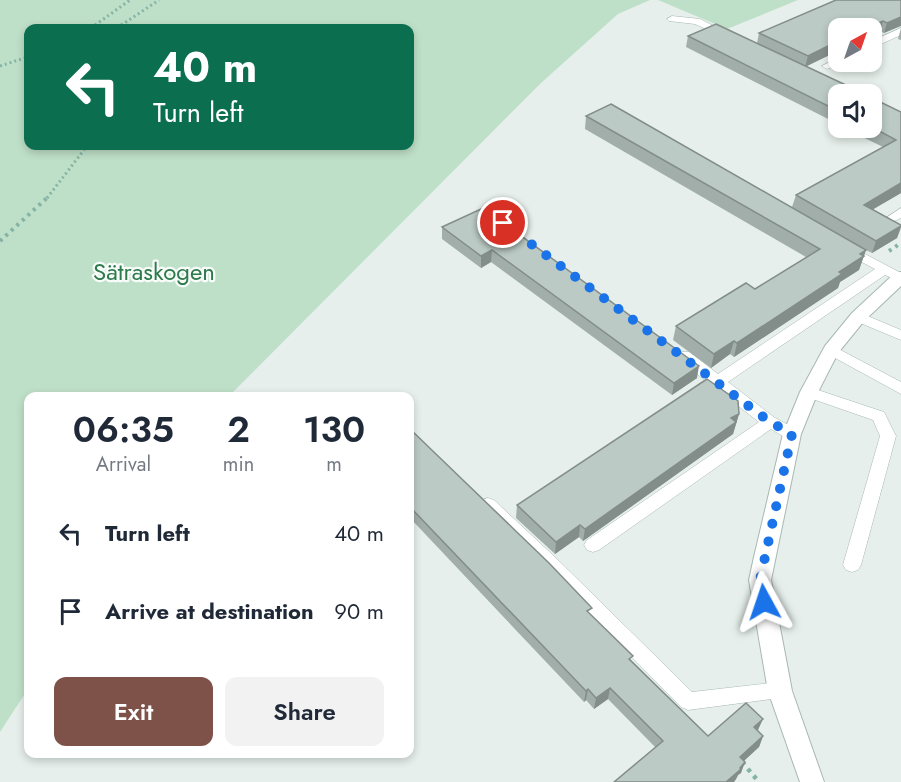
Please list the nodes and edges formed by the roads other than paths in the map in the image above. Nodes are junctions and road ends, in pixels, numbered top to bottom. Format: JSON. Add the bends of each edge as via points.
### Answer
{"nodes":[{"id":1,"x":672,"y":19,"type":"dead end"},
{"id":2,"x":901,"y":31,"type":"edge"},
{"id":3,"x":735,"y":39,"type":"edge"},
{"id":4,"x":882,"y":40,"type":"edge"},
{"id":5,"x":832,"y":240,"type":"edge"},
{"id":6,"x":895,"y":275,"type":"edge"},
{"id":7,"x":858,"y":317,"type":"junction"},
{"id":8,"x":901,"y":335,"type":"edge"},
{"id":9,"x":671,"y":347,"type":"edge"},
{"id":10,"x":831,"y":350,"type":"junction"},
{"id":11,"x":718,"y":381,"type":"junction"},
{"id":12,"x":901,"y":389,"type":"edge"},
{"id":13,"x":809,"y":392,"type":"junction"},
{"id":14,"x":770,"y":422,"type":"junction"},
{"id":15,"x":792,"y":434,"type":"junction"},
{"id":16,"x":477,"y":495,"type":"edge"},
{"id":17,"x":593,"y":545,"type":"dead end"},
{"id":18,"x":852,"y":565,"type":"dead end"},
{"id":19,"x":780,"y":691,"type":"junction"},
{"id":20,"x":812,"y":782,"type":"edge"}],
"edges":[{"from":1,"to":3,"type":"lane","via":[[697,21]]},
{"from":2,"to":4,"type":"lane"},
{"from":5,"to":6,"type":"lane"},
{"from":6,"to":7,"type":"street"},
{"from":6,"to":11,"type":"lane"},
{"from":7,"to":8,"type":"lane"},
{"from":7,"to":10,"type":"street"},
{"from":9,"to":11,"type":"lane"},
{"from":10,"to":12,"type":"lane"},
{"from":10,"to":13,"type":"street"},
{"from":11,"to":14,"type":"lane"},
{"from":13,"to":15,"type":"street"},
{"from":13,"to":18,"type":"lane","via":[[879,416],[888,435]]},
{"from":14,"to":15,"type":"lane"},
{"from":14,"to":17,"type":"lane"},
{"from":15,"to":19,"type":"street","via":[[760,580]]},
{"from":16,"to":19,"type":"lane","via":[[688,701]]},
{"from":19,"to":20,"type":"street"}]}
